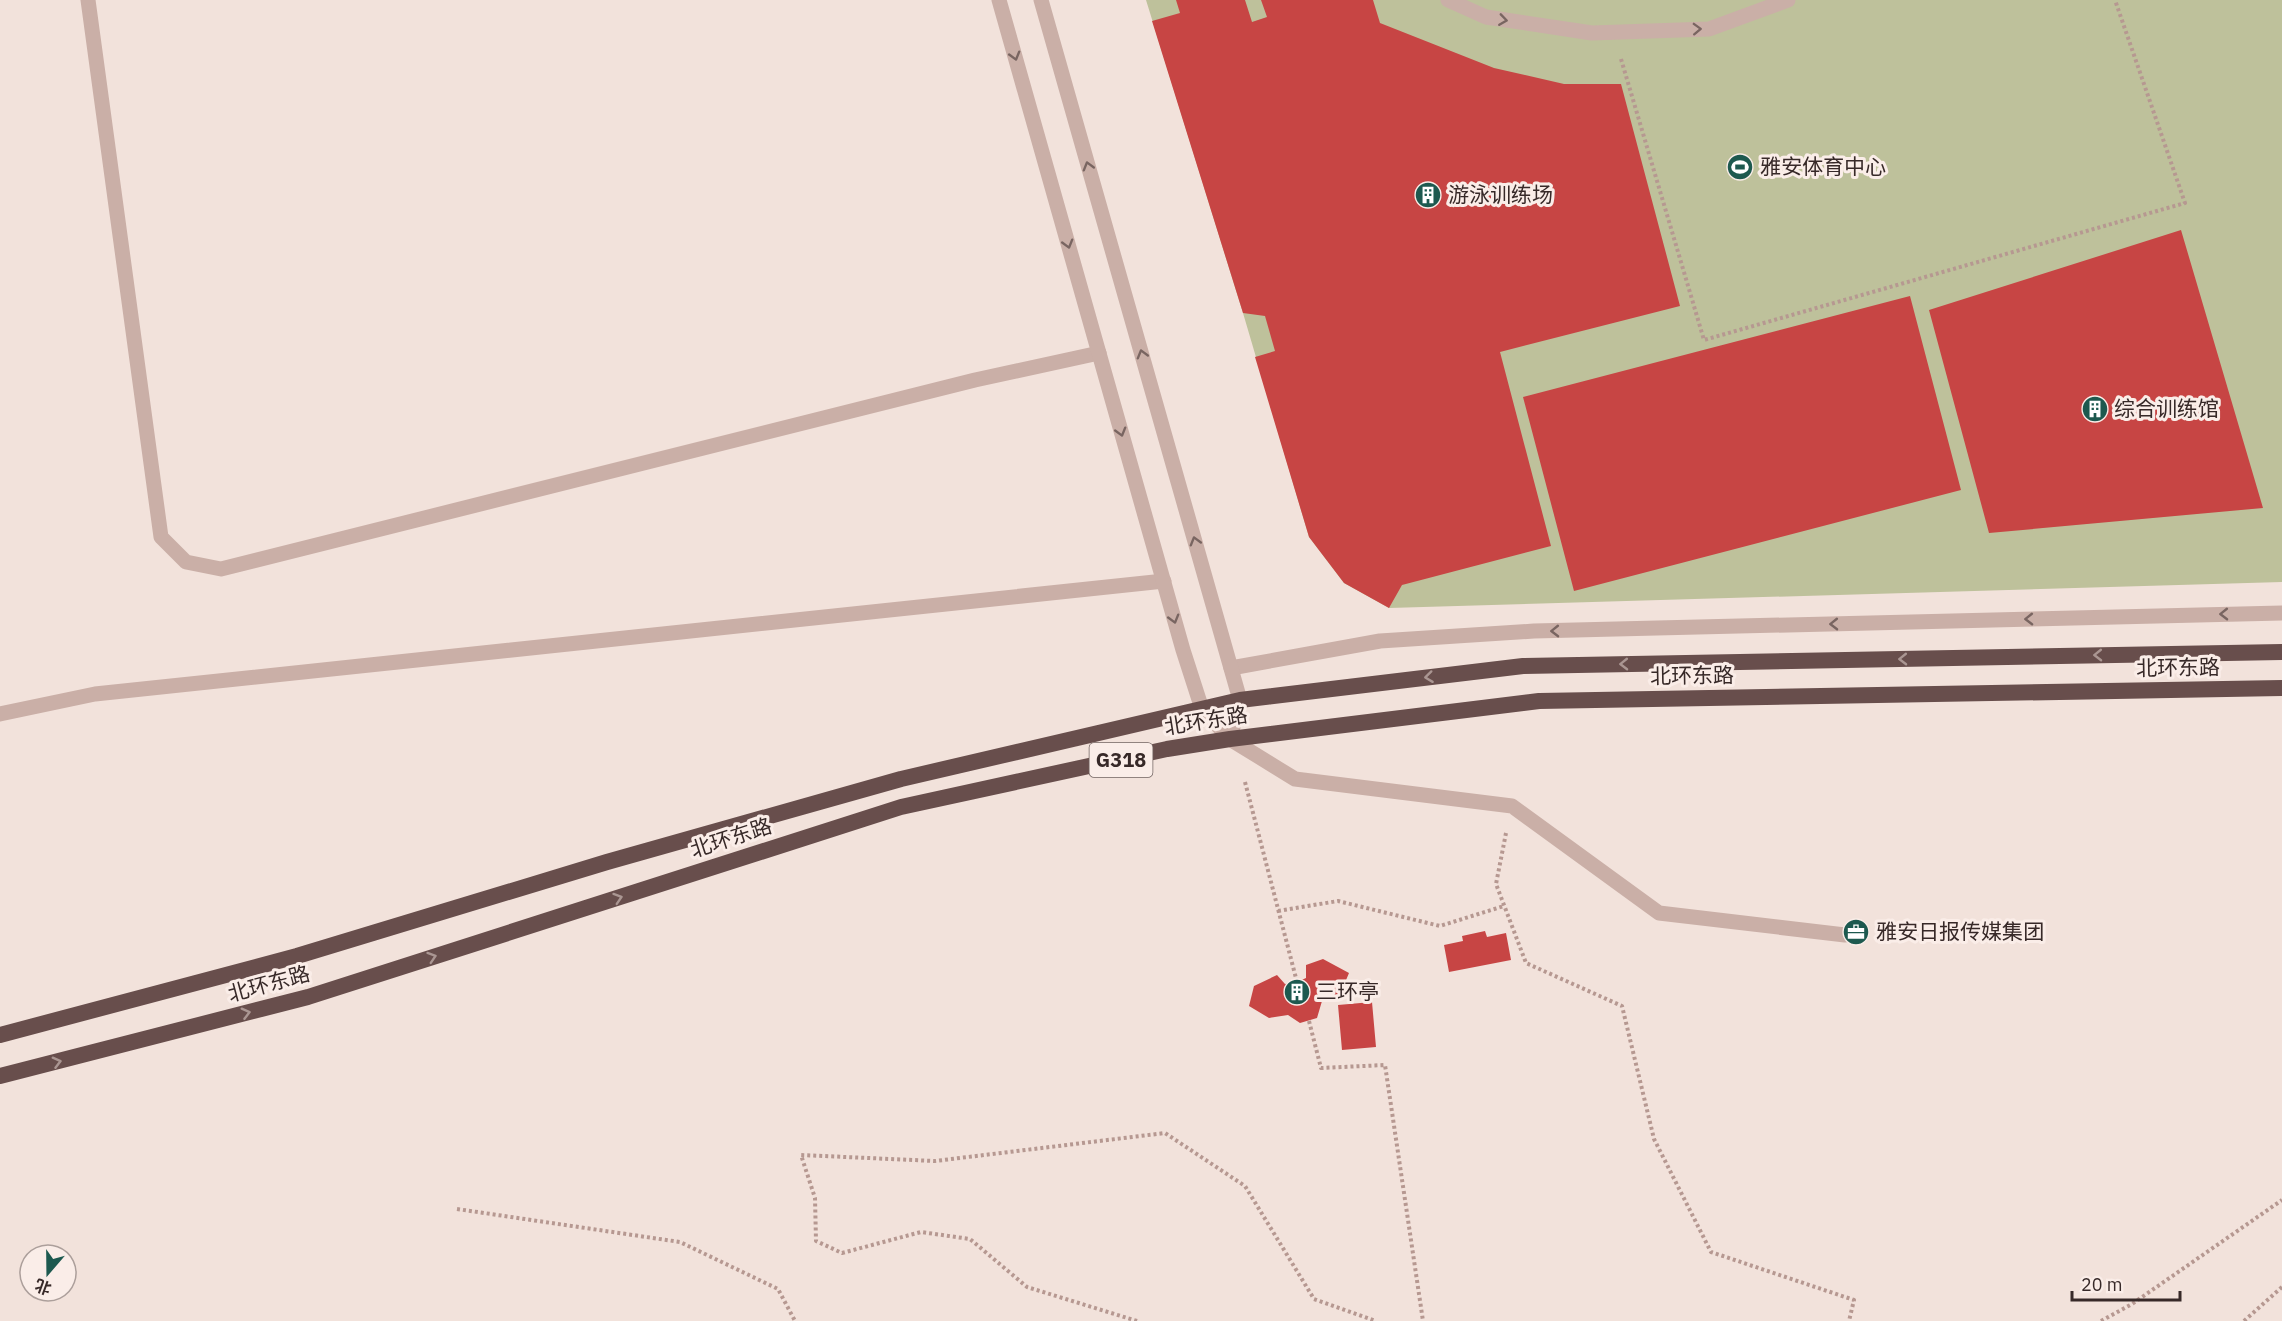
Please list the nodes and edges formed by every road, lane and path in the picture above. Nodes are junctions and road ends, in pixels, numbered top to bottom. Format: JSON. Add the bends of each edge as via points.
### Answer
{"nodes":[{"id":1,"x":88,"y":0,"type":"edge"},
{"id":2,"x":999,"y":0,"type":"edge"},
{"id":3,"x":1041,"y":0,"type":"edge"},
{"id":4,"x":1448,"y":0,"type":"edge"},
{"id":5,"x":1788,"y":0,"type":"edge"},
{"id":6,"x":2115,"y":0,"type":"edge"},
{"id":7,"x":1614,"y":32,"type":"junction"},
{"id":8,"x":1099,"y":352,"type":"junction"},
{"id":9,"x":1164,"y":581,"type":"junction"},
{"id":10,"x":2282,"y":613,"type":"edge"},
{"id":11,"x":2282,"y":652,"type":"edge"},
{"id":12,"x":1231,"y":668,"type":"junction"},
{"id":13,"x":2282,"y":688,"type":"edge"},
{"id":14,"x":1240,"y":700,"type":"junction"},
{"id":15,"x":1202,"y":709,"type":"junction"},
{"id":16,"x":0,"y":714,"type":"edge"},
{"id":17,"x":1230,"y":739,"type":"junction"},
{"id":18,"x":1245,"y":782,"type":"dead end"},
{"id":19,"x":1512,"y":806,"type":"junction"},
{"id":20,"x":1504,"y":906,"type":"junction"},
{"id":21,"x":1278,"y":911,"type":"junction"},
{"id":22,"x":1845,"y":935,"type":"dead end"},
{"id":23,"x":1297,"y":982,"type":"dead end"},
{"id":24,"x":1309,"y":1021,"type":"dead end"},
{"id":25,"x":0,"y":1035,"type":"edge"},
{"id":26,"x":0,"y":1076,"type":"edge"},
{"id":27,"x":2282,"y":1200,"type":"edge"},
{"id":28,"x":456,"y":1209,"type":"dead end"},
{"id":29,"x":2282,"y":1287,"type":"edge"},
{"id":30,"x":795,"y":1321,"type":"edge"},
{"id":31,"x":1137,"y":1321,"type":"edge"},
{"id":32,"x":1376,"y":1321,"type":"edge"},
{"id":33,"x":1424,"y":1321,"type":"edge"},
{"id":34,"x":1849,"y":1321,"type":"edge"},
{"id":35,"x":2101,"y":1321,"type":"edge"},
{"id":36,"x":2244,"y":1321,"type":"edge"}],
"edges":[{"from":1,"to":8,"type":"street","via":[[160,537],[186,562],[221,569]]},
{"from":2,"to":8,"type":"street","one_way":true},
{"from":12,"to":3,"type":"street","one_way":true},
{"from":4,"to":7,"type":"street","one_way":true,"via":[[1486,17],[1592,33]]},
{"from":7,"to":5,"type":"street","one_way":true,"via":[[1709,28]]},
{"from":6,"to":7,"type":"path","via":[[2185,203],[1704,340]]},
{"from":8,"to":9,"type":"street","one_way":true},
{"from":9,"to":15,"type":"street","one_way":true},
{"from":9,"to":16,"type":"street","via":[[95,694]]},
{"from":10,"to":12,"type":"street","one_way":true,"via":[[1534,631],[1380,641]]},
{"from":11,"to":14,"type":"highway","name":"北环东路","number":"G318","one_way":true,"via":[[1523,666]]},
{"from":12,"to":14,"type":"street"},
{"from":13,"to":17,"type":"highway","name":"北环东路","number":"G318","via":[[1539,701]]},
{"from":14,"to":15,"type":"highway","name":"北环东路","number":"G318"},
{"from":14,"to":17,"type":"street"},
{"from":15,"to":17,"type":"street"},
{"from":15,"to":25,"type":"highway","name":"北环东路","number":"G318","via":[[901,779],[607,862],[297,956]]},
{"from":17,"to":19,"type":"street","via":[[1295,779]]},
{"from":26,"to":17,"type":"highway","name":"北环东路","number":"G318","one_way":true,"via":[[308,997],[901,807]]},
{"from":18,"to":21,"type":"path"},
{"from":19,"to":20,"type":"path","via":[[1496,884]]},
{"from":19,"to":22,"type":"street","via":[[1659,913]]},
{"from":20,"to":21,"type":"path","via":[[1440,926],[1338,901]]},
{"from":20,"to":34,"type":"path","via":[[1526,963],[1622,1006],[1654,1139],[1711,1252],[1854,1300]]},
{"from":21,"to":23,"type":"path"},
{"from":24,"to":33,"type":"path","via":[[1321,1068],[1385,1065]]},
{"from":27,"to":35,"type":"path","via":[[2132,1304]]},
{"from":28,"to":30,"type":"path","via":[[680,1242],[778,1289]]},
{"from":29,"to":36,"type":"path"},
{"from":31,"to":32,"type":"path","via":[[1027,1287],[970,1239],[921,1232],[842,1252],[816,1241],[815,1198],[801,1155],[935,1161],[1165,1133],[1245,1186],[1314,1299]]}]}
